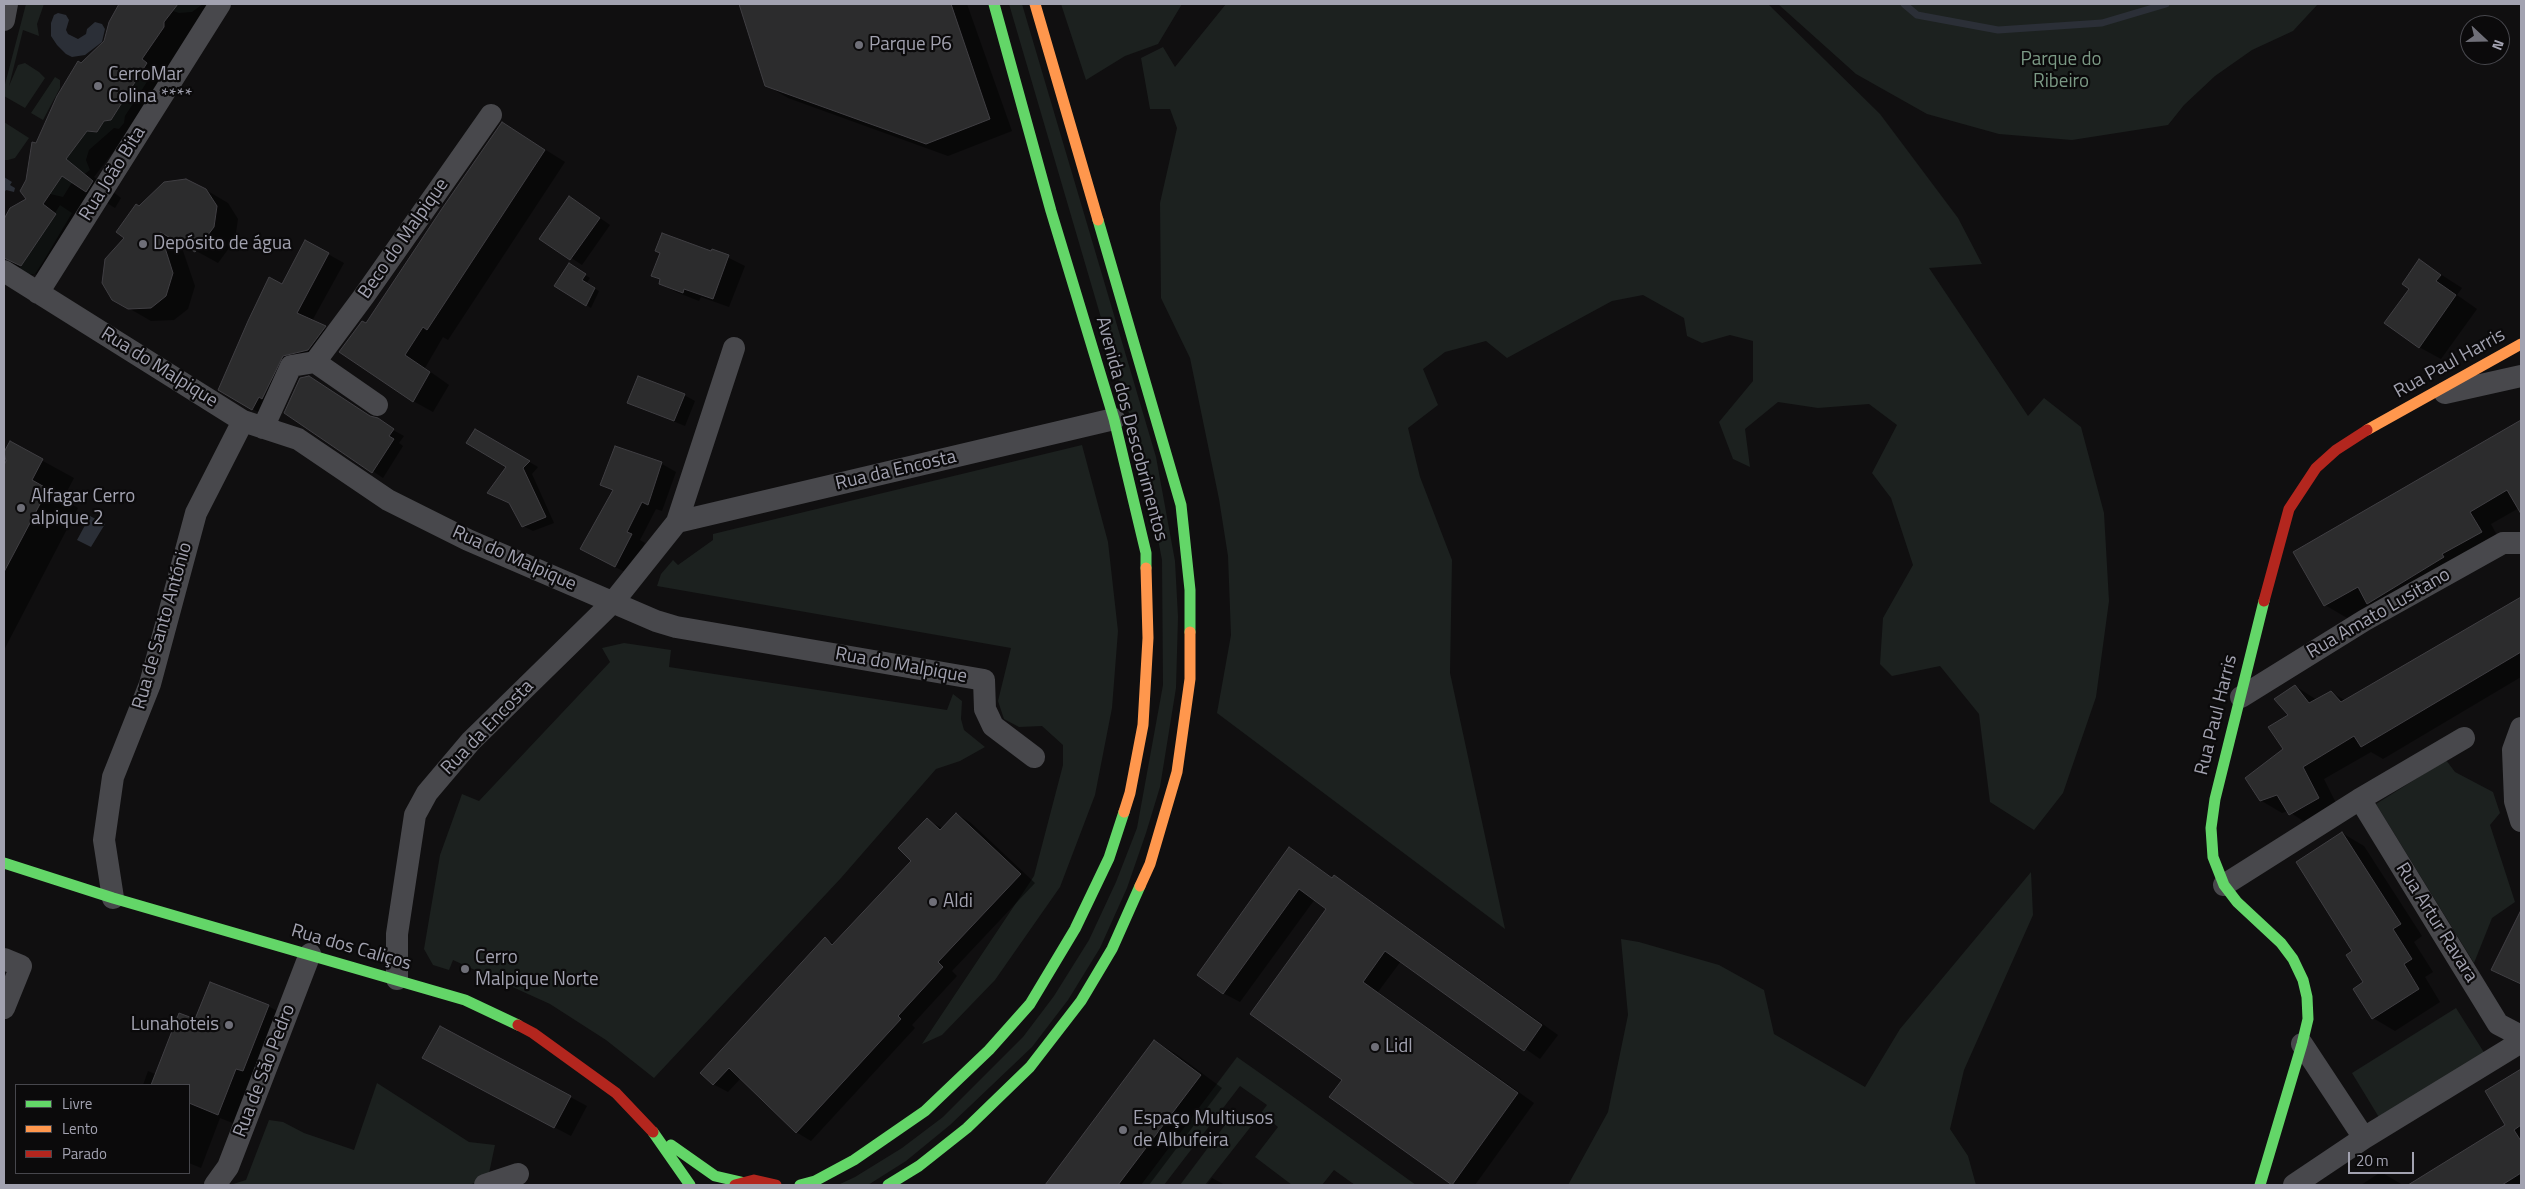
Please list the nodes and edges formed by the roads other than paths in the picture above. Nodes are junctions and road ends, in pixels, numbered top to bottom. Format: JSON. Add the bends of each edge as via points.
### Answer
{"nodes":[{"id":1,"x":6,"y":4,"type":"edge"},
{"id":2,"x":220,"y":4,"type":"edge"},
{"id":3,"x":994,"y":4,"type":"edge"},
{"id":4,"x":1036,"y":4,"type":"edge"},
{"id":5,"x":4,"y":19,"type":"edge"},
{"id":6,"x":490,"y":115,"type":"dead end"},
{"id":7,"x":4,"y":271,"type":"edge"},
{"id":8,"x":38,"y":293,"type":"junction"},
{"id":9,"x":2521,"y":344,"type":"edge"},
{"id":10,"x":734,"y":348,"type":"dead end"},
{"id":11,"x":315,"y":362,"type":"junction"},
{"id":12,"x":2521,"y":376,"type":"edge"},
{"id":13,"x":2425,"y":399,"type":"junction"},
{"id":14,"x":377,"y":405,"type":"dead end"},
{"id":15,"x":1114,"y":419,"type":"junction"},
{"id":16,"x":253,"y":424,"type":"junction"},
{"id":17,"x":677,"y":522,"type":"junction"},
{"id":18,"x":2521,"y":543,"type":"edge"},
{"id":19,"x":614,"y":601,"type":"junction"},
{"id":20,"x":2241,"y":697,"type":"junction"},
{"id":21,"x":2521,"y":728,"type":"edge"},
{"id":22,"x":2464,"y":738,"type":"dead end"},
{"id":23,"x":2517,"y":751,"type":"edge"},
{"id":24,"x":1034,"y":757,"type":"dead end"},
{"id":25,"x":2360,"y":799,"type":"junction"},
{"id":26,"x":2519,"y":809,"type":"edge"},
{"id":27,"x":4,"y":863,"type":"edge"},
{"id":28,"x":2224,"y":885,"type":"junction"},
{"id":29,"x":113,"y":898,"type":"junction"},
{"id":30,"x":310,"y":954,"type":"junction"},
{"id":31,"x":4,"y":959,"type":"edge"},
{"id":32,"x":397,"y":980,"type":"junction"},
{"id":33,"x":4,"y":1008,"type":"edge"},
{"id":34,"x":2521,"y":1036,"type":"edge"},
{"id":35,"x":2521,"y":1042,"type":"edge"},
{"id":36,"x":2302,"y":1044,"type":"junction"},
{"id":37,"x":654,"y":1133,"type":"junction"},
{"id":38,"x":2364,"y":1138,"type":"junction"},
{"id":39,"x":518,"y":1174,"type":"dead end"},
{"id":40,"x":738,"y":1184,"type":"edge"},
{"id":41,"x":215,"y":1185,"type":"edge"},
{"id":42,"x":485,"y":1185,"type":"edge"},
{"id":43,"x":690,"y":1185,"type":"edge"},
{"id":44,"x":776,"y":1185,"type":"edge"},
{"id":45,"x":800,"y":1185,"type":"edge"},
{"id":46,"x":888,"y":1185,"type":"edge"},
{"id":47,"x":2260,"y":1185,"type":"edge"},
{"id":48,"x":2294,"y":1185,"type":"edge"}],
"edges":[{"from":1,"to":5,"type":"street"},
{"from":2,"to":8,"type":"street","name":"Rua João Bita"},
{"from":3,"to":15,"type":"main road","name":"Avenida dos Descobrimentos","via":[[1051,212]]},
{"from":4,"to":46,"type":"main road","name":"Avenida dos Descobrimentos","via":[[1181,504],[1190,590],[1190,679],[1177,772],[1150,864],[1112,949],[1080,1001],[1030,1067],[967,1128],[919,1166]]},
{"from":6,"to":11,"type":"street","name":"Beco do Malpique"},
{"from":7,"to":8,"type":"street","name":"Rua do Malpique"},
{"from":8,"to":16,"type":"street","name":"Rua do Malpique"},
{"from":9,"to":13,"type":"main road","name":"Rua Paul Harris"},
{"from":10,"to":17,"type":"street","name":"Rua da Encosta"},
{"from":11,"to":14,"type":"street"},
{"from":11,"to":16,"type":"street","via":[[291,366]]},
{"from":12,"to":13,"type":"street"},
{"from":13,"to":20,"type":"main road","name":"Rua Paul Harris","via":[[2336,450],[2316,468],[2289,509]]},
{"from":15,"to":17,"type":"street","name":"Rua da Encosta"},
{"from":15,"to":45,"type":"main road","name":"Avenida dos Descobrimentos","via":[[1146,553],[1148,638],[1143,725],[1130,793],[1109,858],[1075,929],[1030,1004],[989,1050],[924,1111],[854,1160]]},
{"from":16,"to":19,"type":"street","name":"Rua do Malpique","via":[[298,439],[388,500],[468,540]]},
{"from":16,"to":29,"type":"street","name":"Rua de Santo António","via":[[196,513],[150,684],[113,777],[104,840]]},
{"from":17,"to":19,"type":"street","name":"Rua da Encosta"},
{"from":18,"to":20,"type":"street","name":"Rua Amato Lusitano","via":[[2503,543],[2365,620]]},
{"from":19,"to":24,"type":"street","name":"Rua do Malpique","via":[[676,627],[984,680],[985,709],[993,726]]},
{"from":19,"to":32,"type":"street","name":"Rua da Encosta","via":[[471,741],[427,793],[414,815],[397,934]]},
{"from":20,"to":28,"type":"main road","name":"Rua Paul Harris","via":[[2214,799],[2211,828],[2213,857]]},
{"from":21,"to":23,"type":"street"},
{"from":22,"to":25,"type":"street"},
{"from":23,"to":26,"type":"street"},
{"from":25,"to":28,"type":"street"},
{"from":25,"to":34,"type":"street","name":"Rua Artur Ravara","via":[[2498,1024]]},
{"from":27,"to":29,"type":"main road","name":"Rua dos Caliços"},
{"from":28,"to":36,"type":"main road","name":"Rua Paul Harris","via":[[2293,959],[2307,997],[2308,1019]]},
{"from":29,"to":30,"type":"main road","name":"Rua dos Caliços"},
{"from":30,"to":32,"type":"main road","name":"Rua dos Caliços"},
{"from":30,"to":41,"type":"street","name":"Rua de São Pedro","via":[[228,1167]]},
{"from":31,"to":33,"type":"street","via":[[21,966]]},
{"from":32,"to":37,"type":"main road","name":"Rua dos Caliços","via":[[465,1000],[533,1033],[616,1093]]},
{"from":35,"to":38,"type":"street"},
{"from":36,"to":38,"type":"street"},
{"from":36,"to":47,"type":"main road","name":"Rua Paul Harris"},
{"from":37,"to":40,"type":"main road","name":"Rua dos Caliços","via":[[715,1176]]},
{"from":37,"to":43,"type":"main road","name":"Rua dos Caliços"},
{"from":38,"to":48,"type":"street"},
{"from":39,"to":42,"type":"street"},
{"from":40,"to":44,"type":"main road","name":"Rua dos Caliços","via":[[754,1180]]}]}
